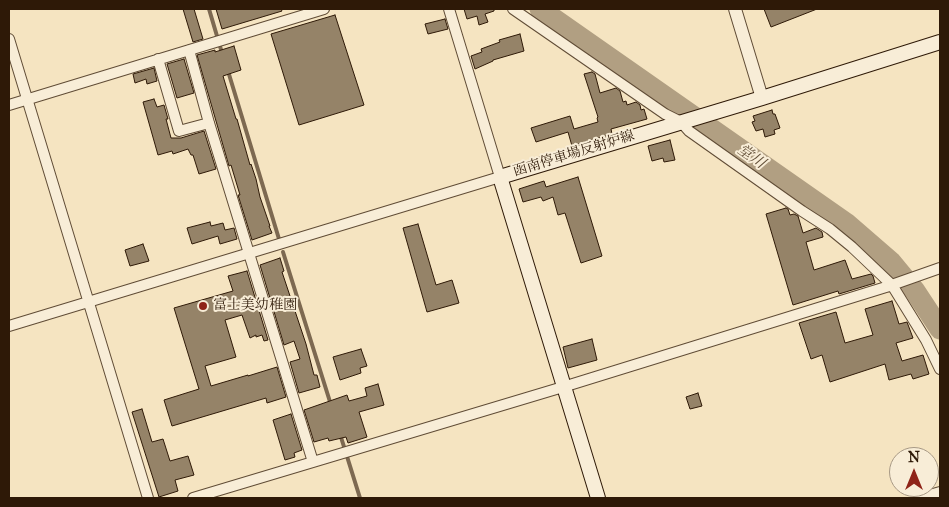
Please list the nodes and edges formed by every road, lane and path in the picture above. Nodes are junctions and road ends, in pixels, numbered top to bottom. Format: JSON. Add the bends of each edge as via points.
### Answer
{"nodes":[{"id":1,"x":324,"y":9,"type":"edge"},
{"id":2,"x":450,"y":9,"type":"edge"},
{"id":3,"x":513,"y":9,"type":"edge"},
{"id":4,"x":735,"y":9,"type":"edge"},
{"id":5,"x":9,"y":38,"type":"edge"},
{"id":6,"x":940,"y":42,"type":"edge"},
{"id":7,"x":188,"y":50,"type":"junction"},
{"id":8,"x":158,"y":59,"type":"junction"},
{"id":9,"x":762,"y":98,"type":"junction"},
{"id":10,"x":27,"y":99,"type":"junction"},
{"id":11,"x":9,"y":105,"type":"edge"},
{"id":12,"x":209,"y":122,"type":"junction"},
{"id":13,"x":681,"y":122,"type":"junction"},
{"id":14,"x":500,"y":177,"type":"junction"},
{"id":15,"x":249,"y":253,"type":"junction"},
{"id":16,"x":940,"y":268,"type":"edge"},
{"id":17,"x":894,"y":284,"type":"junction"},
{"id":18,"x":89,"y":302,"type":"junction"},
{"id":19,"x":9,"y":326,"type":"edge"},
{"id":20,"x":940,"y":369,"type":"edge"},
{"id":21,"x":564,"y":387,"type":"junction"},
{"id":22,"x":313,"y":462,"type":"junction"},
{"id":23,"x":940,"y":492,"type":"edge"},
{"id":24,"x":148,"y":498,"type":"edge"},
{"id":25,"x":192,"y":498,"type":"edge"},
{"id":26,"x":598,"y":498,"type":"edge"},
{"id":27,"x":919,"y":498,"type":"edge"}],
"edges":[{"from":1,"to":7,"type":"street"},
{"from":2,"to":14,"type":"street"},
{"from":3,"to":13,"type":"street"},
{"from":4,"to":9,"type":"street"},
{"from":5,"to":10,"type":"street"},
{"from":6,"to":9,"type":"main road","name":"函南停車場反射炉線"},
{"from":7,"to":8,"type":"street"},
{"from":7,"to":12,"type":"street"},
{"from":8,"to":10,"type":"street"},
{"from":8,"to":12,"type":"street","via":[[179,131]]},
{"from":9,"to":13,"type":"main road","name":"函南停車場反射炉線"},
{"from":10,"to":11,"type":"street"},
{"from":10,"to":18,"type":"street"},
{"from":12,"to":15,"type":"street"},
{"from":13,"to":14,"type":"main road","name":"函南停車場反射炉線"},
{"from":13,"to":17,"type":"street","via":[[688,132],[830,229]]},
{"from":14,"to":15,"type":"street"},
{"from":14,"to":21,"type":"main road","name":"函南停車場反射炉線"},
{"from":15,"to":18,"type":"street"},
{"from":15,"to":22,"type":"street"},
{"from":16,"to":17,"type":"street"},
{"from":17,"to":20,"type":"street"},
{"from":17,"to":21,"type":"street"},
{"from":18,"to":19,"type":"street"},
{"from":18,"to":24,"type":"street"},
{"from":21,"to":22,"type":"street"},
{"from":21,"to":26,"type":"main road","name":"函南停車場反射炉線"},
{"from":22,"to":25,"type":"street"},
{"from":23,"to":27,"type":"street"}]}
